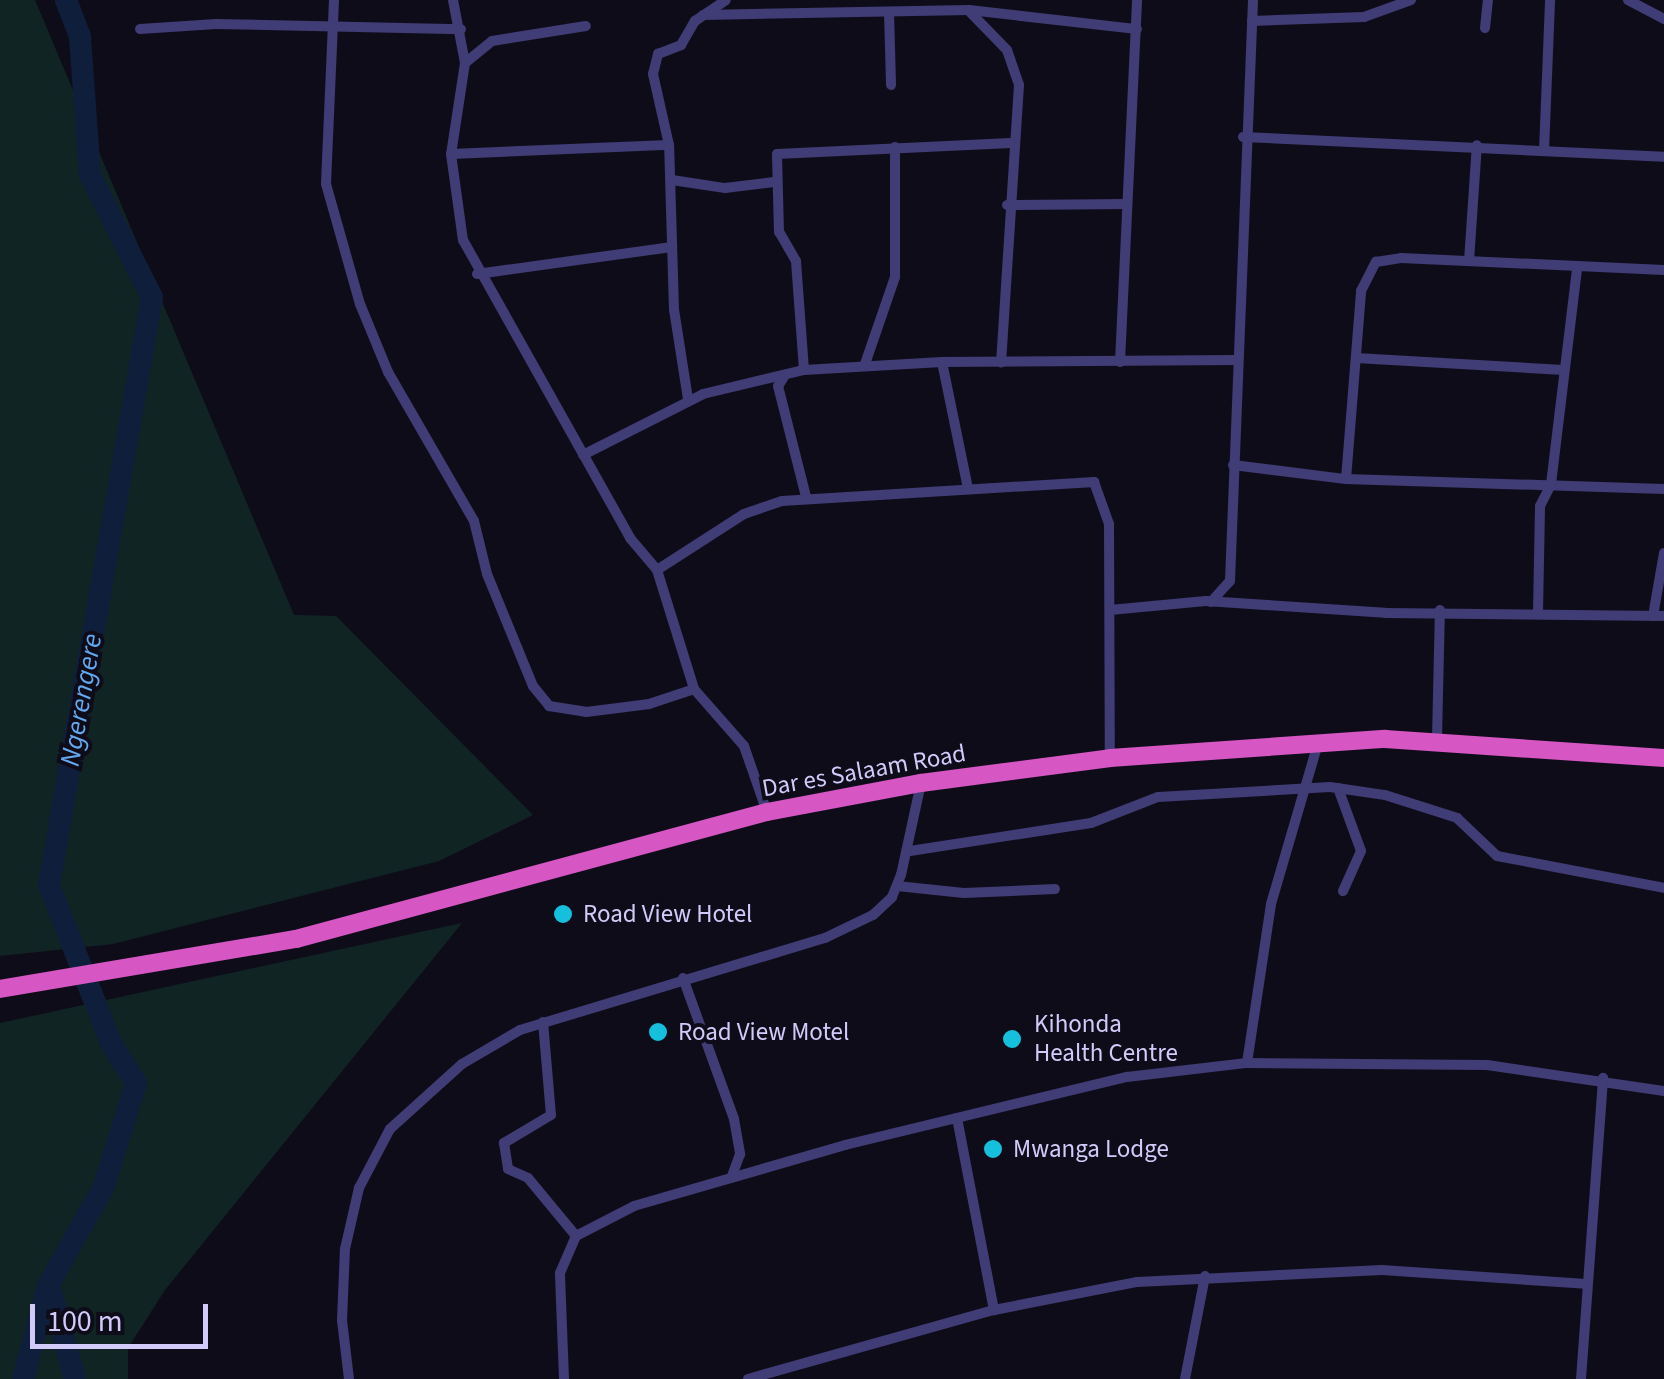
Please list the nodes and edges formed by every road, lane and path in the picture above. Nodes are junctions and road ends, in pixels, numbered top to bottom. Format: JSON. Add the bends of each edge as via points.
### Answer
{"nodes":[{"id":1,"x":334,"y":0,"type":"edge"},
{"id":2,"x":453,"y":0,"type":"edge"},
{"id":3,"x":726,"y":0,"type":"edge"},
{"id":4,"x":1137,"y":0,"type":"edge"},
{"id":5,"x":1253,"y":0,"type":"edge"},
{"id":6,"x":1411,"y":0,"type":"edge"},
{"id":7,"x":1488,"y":0,"type":"edge"},
{"id":8,"x":1550,"y":0,"type":"edge"},
{"id":9,"x":1628,"y":0,"type":"edge"},
{"id":10,"x":968,"y":10,"type":"junction"},
{"id":11,"x":889,"y":12,"type":"junction"},
{"id":12,"x":702,"y":15,"type":"junction"},
{"id":13,"x":1664,"y":19,"type":"edge"},
{"id":14,"x":1252,"y":21,"type":"junction"},
{"id":15,"x":586,"y":26,"type":"dead end"},
{"id":16,"x":461,"y":28,"type":"junction"},
{"id":17,"x":1486,"y":28,"type":"dead end"},
{"id":18,"x":140,"y":29,"type":"dead end"},
{"id":19,"x":332,"y":30,"type":"junction"},
{"id":20,"x":1137,"y":30,"type":"junction"},
{"id":21,"x":465,"y":63,"type":"junction"},
{"id":22,"x":891,"y":85,"type":"dead end"},
{"id":23,"x":1244,"y":137,"type":"junction"},
{"id":24,"x":1011,"y":142,"type":"junction"},
{"id":25,"x":669,"y":145,"type":"junction"},
{"id":26,"x":1477,"y":145,"type":"junction"},
{"id":27,"x":896,"y":146,"type":"junction"},
{"id":28,"x":1544,"y":151,"type":"junction"},
{"id":29,"x":451,"y":154,"type":"junction"},
{"id":30,"x":1664,"y":157,"type":"edge"},
{"id":31,"x":672,"y":180,"type":"junction"},
{"id":32,"x":774,"y":182,"type":"junction"},
{"id":33,"x":1125,"y":204,"type":"junction"},
{"id":34,"x":1006,"y":205,"type":"junction"},
{"id":35,"x":672,"y":247,"type":"junction"},
{"id":36,"x":1469,"y":261,"type":"junction"},
{"id":37,"x":1577,"y":270,"type":"junction"},
{"id":38,"x":1664,"y":270,"type":"edge"},
{"id":39,"x":477,"y":274,"type":"junction"},
{"id":40,"x":1356,"y":358,"type":"junction"},
{"id":41,"x":1236,"y":360,"type":"junction"},
{"id":42,"x":942,"y":362,"type":"junction"},
{"id":43,"x":1001,"y":362,"type":"junction"},
{"id":44,"x":1120,"y":362,"type":"junction"},
{"id":45,"x":865,"y":364,"type":"junction"},
{"id":46,"x":804,"y":370,"type":"junction"},
{"id":47,"x":1564,"y":370,"type":"junction"},
{"id":48,"x":785,"y":374,"type":"junction"},
{"id":49,"x":688,"y":400,"type":"junction"},
{"id":50,"x":584,"y":455,"type":"junction"},
{"id":51,"x":1233,"y":465,"type":"junction"},
{"id":52,"x":1346,"y":479,"type":"junction"},
{"id":53,"x":1551,"y":484,"type":"junction"},
{"id":54,"x":968,"y":489,"type":"junction"},
{"id":55,"x":1664,"y":489,"type":"edge"},
{"id":56,"x":806,"y":497,"type":"junction"},
{"id":57,"x":1664,"y":554,"type":"edge"},
{"id":58,"x":657,"y":570,"type":"junction"},
{"id":59,"x":1210,"y":602,"type":"junction"},
{"id":60,"x":1110,"y":610,"type":"junction"},
{"id":61,"x":1440,"y":610,"type":"junction"},
{"id":62,"x":1538,"y":612,"type":"junction"},
{"id":63,"x":1659,"y":616,"type":"edge"},
{"id":64,"x":694,"y":689,"type":"junction"},
{"id":65,"x":1437,"y":739,"type":"junction"},
{"id":66,"x":1318,"y":743,"type":"junction"},
{"id":67,"x":1110,"y":758,"type":"junction"},
{"id":68,"x":1664,"y":758,"type":"edge"},
{"id":69,"x":921,"y":782,"type":"junction"},
{"id":70,"x":1306,"y":787,"type":"junction"},
{"id":71,"x":1338,"y":788,"type":"junction"},
{"id":72,"x":767,"y":812,"type":"junction"},
{"id":73,"x":910,"y":850,"type":"junction"},
{"id":74,"x":897,"y":886,"type":"junction"},
{"id":75,"x":1664,"y":888,"type":"edge"},
{"id":76,"x":1055,"y":889,"type":"dead end"},
{"id":77,"x":1343,"y":891,"type":"dead end"},
{"id":78,"x":683,"y":978,"type":"junction"},
{"id":79,"x":0,"y":989,"type":"edge"},
{"id":80,"x":543,"y":1022,"type":"junction"},
{"id":81,"x":1247,"y":1063,"type":"junction"},
{"id":82,"x":1603,"y":1078,"type":"junction"},
{"id":83,"x":1664,"y":1091,"type":"edge"},
{"id":84,"x":957,"y":1118,"type":"junction"},
{"id":85,"x":732,"y":1176,"type":"junction"},
{"id":86,"x":576,"y":1236,"type":"junction"},
{"id":87,"x":1205,"y":1276,"type":"junction"},
{"id":88,"x":1586,"y":1284,"type":"junction"},
{"id":89,"x":994,"y":1310,"type":"junction"},
{"id":90,"x":348,"y":1379,"type":"edge"},
{"id":91,"x":564,"y":1379,"type":"edge"},
{"id":92,"x":748,"y":1379,"type":"edge"},
{"id":93,"x":1185,"y":1379,"type":"edge"},
{"id":94,"x":1581,"y":1379,"type":"edge"}],
"edges":[{"from":1,"to":19,"type":"street"},
{"from":2,"to":16,"type":"street"},
{"from":3,"to":12,"type":"street"},
{"from":4,"to":20,"type":"street"},
{"from":5,"to":14,"type":"street"},
{"from":6,"to":14,"type":"street","via":[[1364,17]]},
{"from":7,"to":17,"type":"street"},
{"from":8,"to":28,"type":"street"},
{"from":9,"to":13,"type":"street"},
{"from":10,"to":11,"type":"street"},
{"from":10,"to":20,"type":"street"},
{"from":10,"to":24,"type":"street","via":[[1016,66]]},
{"from":11,"to":12,"type":"street"},
{"from":11,"to":22,"type":"street"},
{"from":12,"to":25,"type":"street","via":[[681,45],[658,54],[653,74]]},
{"from":14,"to":23,"type":"street"},
{"from":15,"to":21,"type":"street","via":[[492,41]]},
{"from":16,"to":19,"type":"street"},
{"from":16,"to":21,"type":"street"},
{"from":18,"to":19,"type":"street","via":[[216,24]]},
{"from":19,"to":64,"type":"street","via":[[326,184],[360,304],[388,372],[474,521],[487,574],[533,686],[549,706],[586,712],[648,704]]},
{"from":20,"to":33,"type":"street"},
{"from":21,"to":29,"type":"street"},
{"from":23,"to":26,"type":"street"},
{"from":23,"to":41,"type":"street"},
{"from":24,"to":27,"type":"street"},
{"from":24,"to":34,"type":"street"},
{"from":25,"to":29,"type":"street"},
{"from":25,"to":31,"type":"street"},
{"from":26,"to":28,"type":"street"},
{"from":26,"to":36,"type":"street"},
{"from":27,"to":32,"type":"street","via":[[782,150]]},
{"from":27,"to":45,"type":"street","via":[[895,277]]},
{"from":28,"to":30,"type":"street"},
{"from":29,"to":39,"type":"street","via":[[463,240]]},
{"from":31,"to":32,"type":"street","via":[[725,188]]},
{"from":31,"to":35,"type":"street"},
{"from":32,"to":46,"type":"street","via":[[779,232],[796,261]]},
{"from":33,"to":34,"type":"street"},
{"from":33,"to":44,"type":"street"},
{"from":34,"to":43,"type":"street"},
{"from":35,"to":39,"type":"street"},
{"from":35,"to":49,"type":"street"},
{"from":36,"to":37,"type":"street"},
{"from":36,"to":40,"type":"street","via":[[1376,262],[1361,291]]},
{"from":37,"to":38,"type":"street"},
{"from":37,"to":47,"type":"street"},
{"from":39,"to":50,"type":"street"},
{"from":40,"to":47,"type":"street"},
{"from":40,"to":52,"type":"street"},
{"from":41,"to":44,"type":"street"},
{"from":41,"to":51,"type":"street"},
{"from":42,"to":43,"type":"street"},
{"from":42,"to":45,"type":"street"},
{"from":42,"to":54,"type":"street"},
{"from":43,"to":44,"type":"street"},
{"from":45,"to":46,"type":"street"},
{"from":46,"to":48,"type":"street"},
{"from":47,"to":53,"type":"street"},
{"from":48,"to":49,"type":"street"},
{"from":48,"to":56,"type":"street","via":[[778,386]]},
{"from":49,"to":50,"type":"street"},
{"from":50,"to":58,"type":"street","via":[[630,538]]},
{"from":51,"to":52,"type":"street"},
{"from":51,"to":59,"type":"street","via":[[1230,581]]},
{"from":52,"to":53,"type":"street"},
{"from":53,"to":55,"type":"street"},
{"from":53,"to":62,"type":"street","via":[[1540,506]]},
{"from":54,"to":56,"type":"street"},
{"from":54,"to":60,"type":"street","via":[[1094,482],[1109,524]]},
{"from":56,"to":58,"type":"street","via":[[744,514]]},
{"from":57,"to":63,"type":"street"},
{"from":58,"to":64,"type":"street"},
{"from":59,"to":60,"type":"street"},
{"from":59,"to":61,"type":"street"},
{"from":60,"to":67,"type":"street"},
{"from":61,"to":62,"type":"street"},
{"from":61,"to":65,"type":"street"},
{"from":62,"to":63,"type":"street"},
{"from":64,"to":72,"type":"street","via":[[744,746]]},
{"from":65,"to":66,"type":"highway","name":"Dar es Salaam Road"},
{"from":65,"to":68,"type":"highway","name":"Dar es Salaam Road"},
{"from":66,"to":67,"type":"highway","name":"Dar es Salaam Road"},
{"from":66,"to":70,"type":"street"},
{"from":67,"to":69,"type":"highway","name":"Dar es Salaam Road"},
{"from":69,"to":72,"type":"highway","name":"Dar es Salaam Road"},
{"from":69,"to":73,"type":"street"},
{"from":70,"to":71,"type":"street"},
{"from":70,"to":73,"type":"street","via":[[1158,797],[1091,823]]},
{"from":70,"to":81,"type":"street","via":[[1271,904]]},
{"from":71,"to":75,"type":"street","via":[[1457,818],[1497,856]]},
{"from":71,"to":77,"type":"street","via":[[1362,852]]},
{"from":72,"to":79,"type":"highway","name":"Dar es Salaam Road","via":[[332,930]]},
{"from":73,"to":74,"type":"street"},
{"from":74,"to":76,"type":"street"},
{"from":74,"to":78,"type":"street","via":[[879,910],[838,932]]},
{"from":78,"to":80,"type":"street"},
{"from":78,"to":85,"type":"street","via":[[730,1104],[740,1154]]},
{"from":80,"to":86,"type":"street","via":[[552,1115],[504,1143],[508,1169],[528,1178]]},
{"from":80,"to":90,"type":"street","via":[[462,1064],[378,1147],[355,1199],[345,1250]]},
{"from":81,"to":82,"type":"street","via":[[1434,1061]]},
{"from":81,"to":84,"type":"street","via":[[1127,1076]]},
{"from":82,"to":83,"type":"street"},
{"from":82,"to":88,"type":"street"},
{"from":84,"to":85,"type":"street"},
{"from":84,"to":89,"type":"street"},
{"from":85,"to":86,"type":"street","via":[[612,1214]]},
{"from":86,"to":91,"type":"street","via":[[560,1273]]},
{"from":87,"to":88,"type":"street","via":[[1382,1270]]},
{"from":87,"to":89,"type":"street"},
{"from":87,"to":93,"type":"street"},
{"from":88,"to":94,"type":"street"},
{"from":89,"to":92,"type":"street"}]}
